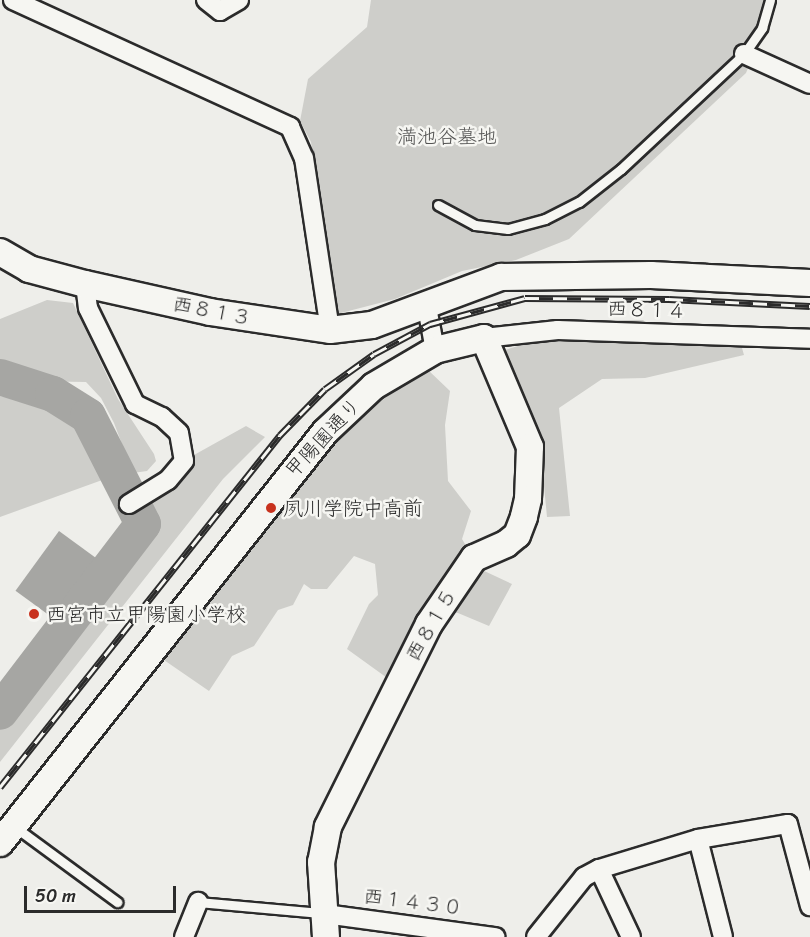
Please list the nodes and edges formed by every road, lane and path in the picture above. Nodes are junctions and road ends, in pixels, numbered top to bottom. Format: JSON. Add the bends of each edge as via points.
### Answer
{"nodes":[{"id":1,"x":206,"y":0,"type":"edge"},
{"id":2,"x":239,"y":0,"type":"edge"},
{"id":3,"x":770,"y":0,"type":"edge"},
{"id":4,"x":24,"y":2,"type":"edge"},
{"id":5,"x":744,"y":54,"type":"junction"},
{"id":6,"x":810,"y":84,"type":"edge"},
{"id":7,"x":438,"y":205,"type":"dead end"},
{"id":8,"x":0,"y":252,"type":"edge"},
{"id":9,"x":85,"y":284,"type":"junction"},
{"id":10,"x":810,"y":284,"type":"edge"},
{"id":11,"x":426,"y":302,"type":"junction"},
{"id":12,"x":330,"y":330,"type":"junction"},
{"id":13,"x":484,"y":338,"type":"junction"},
{"id":14,"x":810,"y":339,"type":"edge"},
{"id":15,"x":435,"y":351,"type":"junction"},
{"id":16,"x":129,"y":504,"type":"dead end"},
{"id":17,"x":6,"y":834,"type":"edge"},
{"id":18,"x":698,"y":839,"type":"junction"},
{"id":19,"x":599,"y":869,"type":"junction"},
{"id":20,"x":117,"y":902,"type":"dead end"},
{"id":21,"x":198,"y":902,"type":"joint"},
{"id":22,"x":810,"y":906,"type":"edge"},
{"id":23,"x":325,"y":925,"type":"edge"},
{"id":24,"x":184,"y":937,"type":"edge"},
{"id":25,"x":495,"y":937,"type":"edge"},
{"id":26,"x":536,"y":937,"type":"edge"},
{"id":27,"x":631,"y":937,"type":"edge"},
{"id":28,"x":723,"y":937,"type":"edge"}],
"edges":[{"from":1,"to":2,"type":"street","via":[[220,11]]},
{"from":3,"to":5,"type":"lane","via":[[762,28]]},
{"from":4,"to":12,"type":"street","via":[[290,127],[304,158]]},
{"from":5,"to":6,"type":"street"},
{"from":5,"to":7,"type":"lane","via":[[621,169],[579,202],[545,219],[508,229],[475,225]]},
{"from":8,"to":9,"type":"street","name":"西８１３","via":[[29,269]]},
{"from":9,"to":12,"type":"street","name":"西８１３","via":[[210,312]]},
{"from":9,"to":16,"type":"street","via":[[88,308],[135,404],[162,417],[179,433],[184,461],[168,480]]},
{"from":10,"to":11,"type":"street","name":"西８１３","via":[[651,275],[501,277]]},
{"from":11,"to":12,"type":"street","name":"西８１３","via":[[365,327]]},
{"from":11,"to":15,"type":"street"},
{"from":13,"to":14,"type":"street","name":"西８１４","via":[[558,330]]},
{"from":13,"to":15,"type":"street","name":"甲陽園通り"},
{"from":13,"to":23,"type":"street","name":"西８１５","via":[[530,447],[524,517],[517,535],[474,558],[462,572],[429,624],[371,738],[328,828],[321,862]]},
{"from":15,"to":17,"type":"street","name":"甲陽園通り","via":[[374,386],[325,432]]},
{"from":17,"to":20,"type":"lane"},
{"from":18,"to":19,"type":"street"},
{"from":18,"to":22,"type":"street","via":[[788,825]]},
{"from":18,"to":28,"type":"street"},
{"from":19,"to":26,"type":"street","via":[[584,877]]},
{"from":19,"to":27,"type":"street"},
{"from":21,"to":23,"type":"lane"},
{"from":21,"to":24,"type":"street"},
{"from":23,"to":25,"type":"street","name":"西１４３０"}]}
